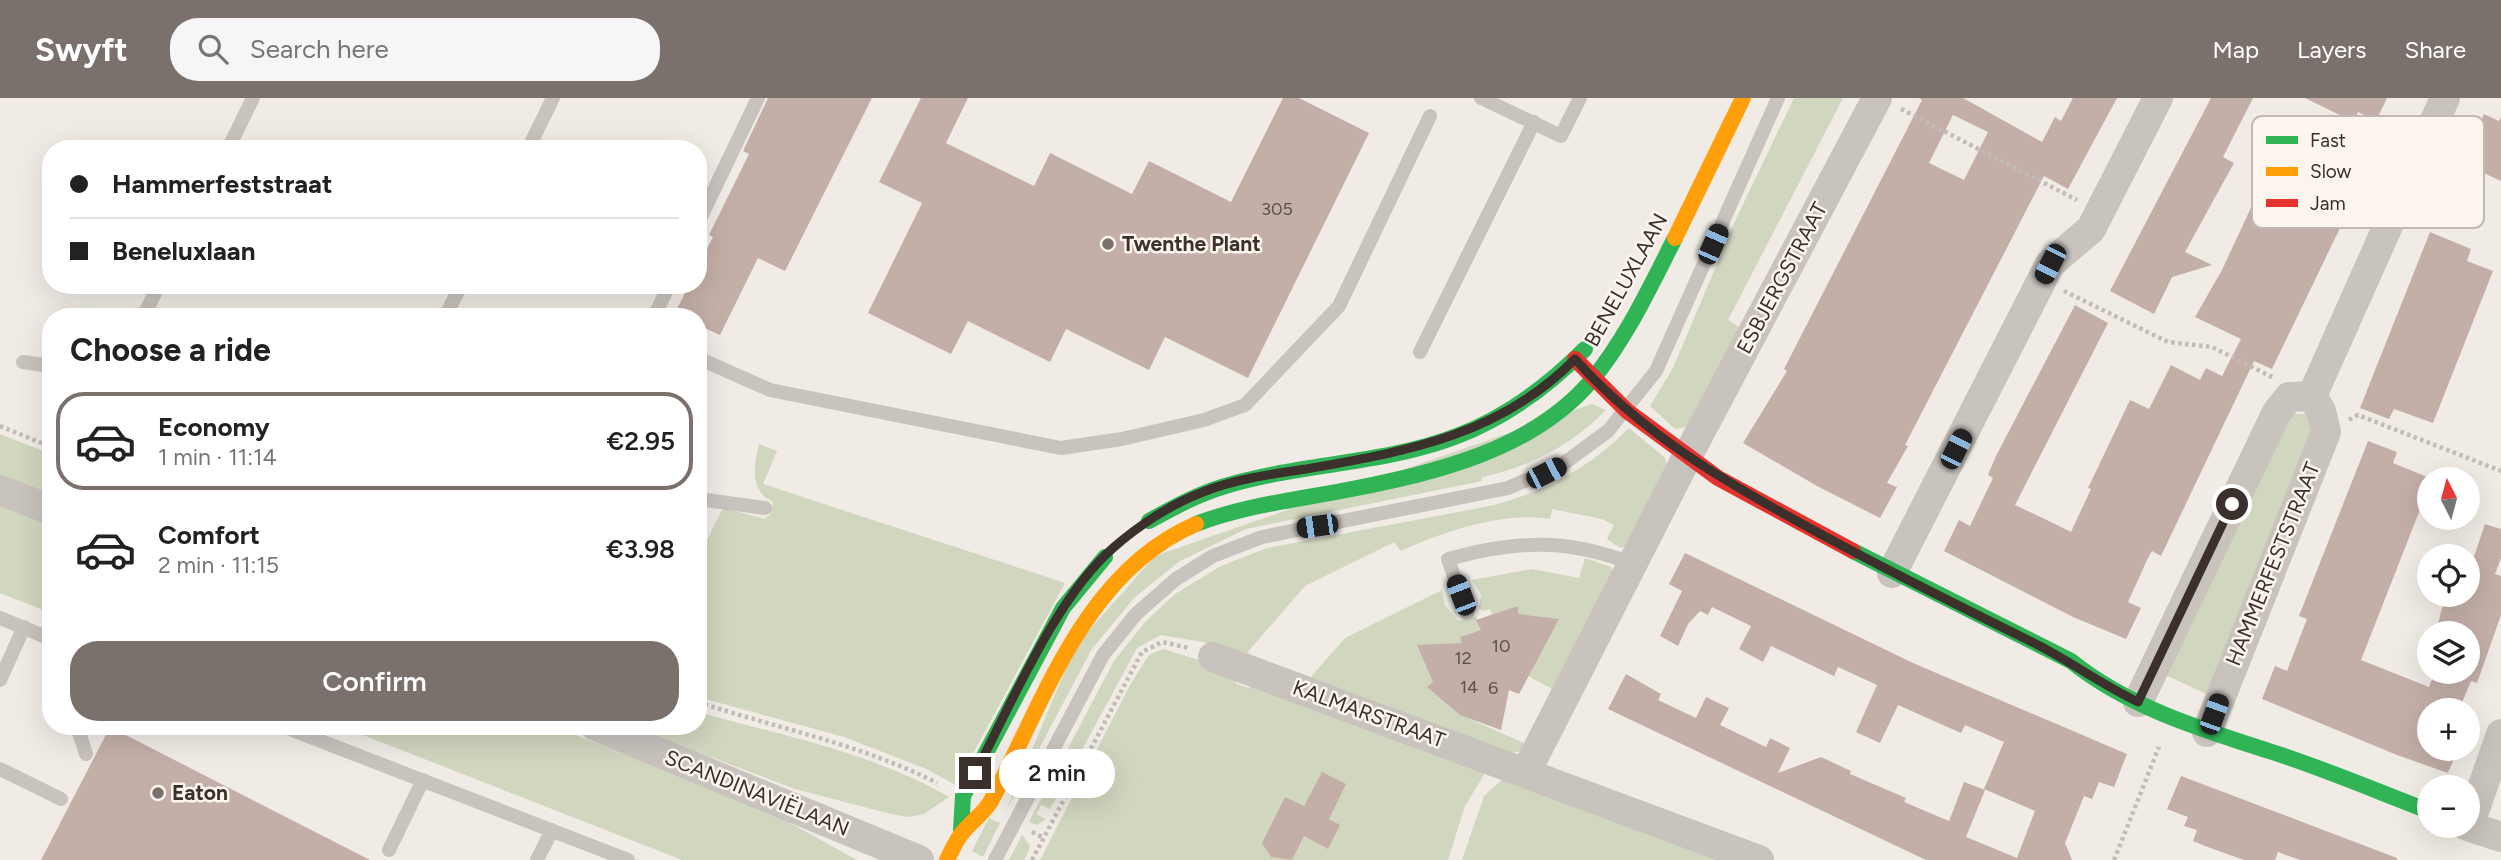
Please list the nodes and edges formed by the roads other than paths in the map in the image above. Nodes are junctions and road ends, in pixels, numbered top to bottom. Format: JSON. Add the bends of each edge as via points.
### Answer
{"nodes":[{"id":1,"x":253,"y":98,"type":"edge"},
{"id":2,"x":553,"y":98,"type":"edge"},
{"id":3,"x":758,"y":98,"type":"edge"},
{"id":4,"x":1481,"y":98,"type":"edge"},
{"id":5,"x":1580,"y":98,"type":"edge"},
{"id":6,"x":1743,"y":98,"type":"edge"},
{"id":7,"x":1778,"y":98,"type":"edge"},
{"id":8,"x":2158,"y":98,"type":"edge"},
{"id":9,"x":2445,"y":98,"type":"edge"},
{"id":10,"x":1888,"y":103,"type":"edge"},
{"id":11,"x":1430,"y":116,"type":"dead end"},
{"id":12,"x":2436,"y":116,"type":"edge"},
{"id":13,"x":1534,"y":122,"type":"junction"},
{"id":14,"x":232,"y":140,"type":"edge"},
{"id":15,"x":532,"y":140,"type":"edge"},
{"id":16,"x":707,"y":204,"type":"edge"},
{"id":17,"x":2382,"y":228,"type":"edge"},
{"id":18,"x":1592,"y":337,"type":"dead end"},
{"id":19,"x":1420,"y":352,"type":"dead end"},
{"id":20,"x":1575,"y":359,"type":"junction"},
{"id":21,"x":23,"y":362,"type":"dead end"},
{"id":22,"x":707,"y":362,"type":"edge"},
{"id":23,"x":42,"y":365,"type":"edge"},
{"id":24,"x":1592,"y":379,"type":"junction"},
{"id":25,"x":2301,"y":397,"type":"junction"},
{"id":26,"x":1627,"y":411,"type":"junction"},
{"id":27,"x":1687,"y":457,"type":"junction"},
{"id":28,"x":0,"y":490,"type":"edge"},
{"id":29,"x":707,"y":500,"type":"edge"},
{"id":30,"x":42,"y":506,"type":"edge"},
{"id":31,"x":765,"y":508,"type":"dead end"},
{"id":32,"x":1633,"y":564,"type":"junction"},
{"id":33,"x":1892,"y":573,"type":"junction"},
{"id":34,"x":1467,"y":612,"type":"dead end"},
{"id":35,"x":0,"y":618,"type":"edge"},
{"id":36,"x":24,"y":627,"type":"junction"},
{"id":37,"x":42,"y":637,"type":"edge"},
{"id":38,"x":1213,"y":657,"type":"road end"},
{"id":39,"x":0,"y":680,"type":"edge"},
{"id":40,"x":2138,"y":702,"type":"junction"},
{"id":41,"x":2207,"y":732,"type":"junction"},
{"id":42,"x":2501,"y":734,"type":"edge"},
{"id":43,"x":79,"y":735,"type":"edge"},
{"id":44,"x":306,"y":735,"type":"edge"},
{"id":45,"x":617,"y":735,"type":"edge"},
{"id":46,"x":86,"y":754,"type":"dead end"},
{"id":47,"x":0,"y":768,"type":"edge"},
{"id":48,"x":1526,"y":772,"type":"junction"},
{"id":49,"x":423,"y":780,"type":"junction"},
{"id":50,"x":2480,"y":793,"type":"edge"},
{"id":51,"x":61,"y":799,"type":"dead end"},
{"id":52,"x":2417,"y":806,"type":"edge"},
{"id":53,"x":552,"y":830,"type":"junction"},
{"id":54,"x":2480,"y":830,"type":"edge"},
{"id":55,"x":961,"y":834,"type":"junction"},
{"id":56,"x":2501,"y":837,"type":"edge"},
{"id":57,"x":388,"y":850,"type":"dead end"},
{"id":58,"x":537,"y":860,"type":"edge"},
{"id":59,"x":628,"y":860,"type":"edge"},
{"id":60,"x":919,"y":860,"type":"edge"},
{"id":61,"x":947,"y":860,"type":"edge"},
{"id":62,"x":995,"y":860,"type":"edge"},
{"id":63,"x":1759,"y":860,"type":"edge"}],
"edges":[{"from":1,"to":14,"type":"lane"},
{"from":2,"to":15,"type":"lane"},
{"from":3,"to":16,"type":"lane"},
{"from":4,"to":13,"type":"lane"},
{"from":5,"to":13,"type":"lane","via":[[1561,136]]},
{"from":6,"to":24,"type":"street","name":"BENELUXLAAN","via":[[1654,280]]},
{"from":7,"to":26,"type":"lane","via":[[1656,372]]},
{"from":8,"to":33,"type":"street","via":[[2091,229],[2050,264]]},
{"from":9,"to":12,"type":"street"},
{"from":10,"to":27,"type":"street","name":"ESBJERGSTRAAT"},
{"from":11,"to":22,"type":"lane","via":[[1339,306],[1245,405],[1204,420],[1061,448],[770,390]]},
{"from":13,"to":19,"type":"lane"},
{"from":17,"to":25,"type":"street"},
{"from":18,"to":20,"type":"street","name":"BENELUXLAAN"},
{"from":20,"to":24,"type":"street"},
{"from":20,"to":55,"type":"street","name":"BENELUXLAAN","via":[[1526,401],[1454,437],[1203,492],[1111,549],[1062,608],[963,796]]},
{"from":21,"to":23,"type":"lane"},
{"from":24,"to":26,"type":"street"},
{"from":24,"to":55,"type":"street","name":"BENELUXLAAN","via":[[1551,417],[1465,463],[1222,515],[1185,528],[1154,548],[1100,602],[1060,664],[986,809]]},
{"from":25,"to":40,"type":"street","via":[[2277,412]]},
{"from":25,"to":41,"type":"street","name":"HAMMERFESTSTRAAT","via":[[2321,411],[2326,432]]},
{"from":26,"to":27,"type":"street"},
{"from":26,"to":62,"type":"lane","via":[[1578,455],[1519,484],[1262,537],[1188,571],[1145,604],[1110,645]]},
{"from":27,"to":32,"type":"street"},
{"from":27,"to":33,"type":"street"},
{"from":28,"to":30,"type":"street"},
{"from":29,"to":31,"type":"lane"},
{"from":32,"to":34,"type":"lane","via":[[1580,546],[1548,544],[1515,544],[1447,559]]},
{"from":32,"to":48,"type":"street"},
{"from":33,"to":40,"type":"street","via":[[2071,661],[2096,681]]},
{"from":35,"to":36,"type":"lane"},
{"from":36,"to":37,"type":"lane"},
{"from":36,"to":39,"type":"lane"},
{"from":38,"to":48,"type":"street","name":"KALMARSTRAAT"},
{"from":40,"to":41,"type":"street"},
{"from":41,"to":52,"type":"street"},
{"from":42,"to":50,"type":"street"},
{"from":43,"to":46,"type":"lane"},
{"from":44,"to":49,"type":"lane"},
{"from":45,"to":60,"type":"street","name":"SCANDINAVIËLAAN"},
{"from":47,"to":51,"type":"lane"},
{"from":48,"to":63,"type":"street","name":"KALMARSTRAAT"},
{"from":49,"to":53,"type":"lane"},
{"from":49,"to":57,"type":"lane"},
{"from":53,"to":58,"type":"lane"},
{"from":53,"to":59,"type":"lane"},
{"from":54,"to":56,"type":"street"},
{"from":55,"to":61,"type":"street","name":"BENELUXLAAN"}]}
